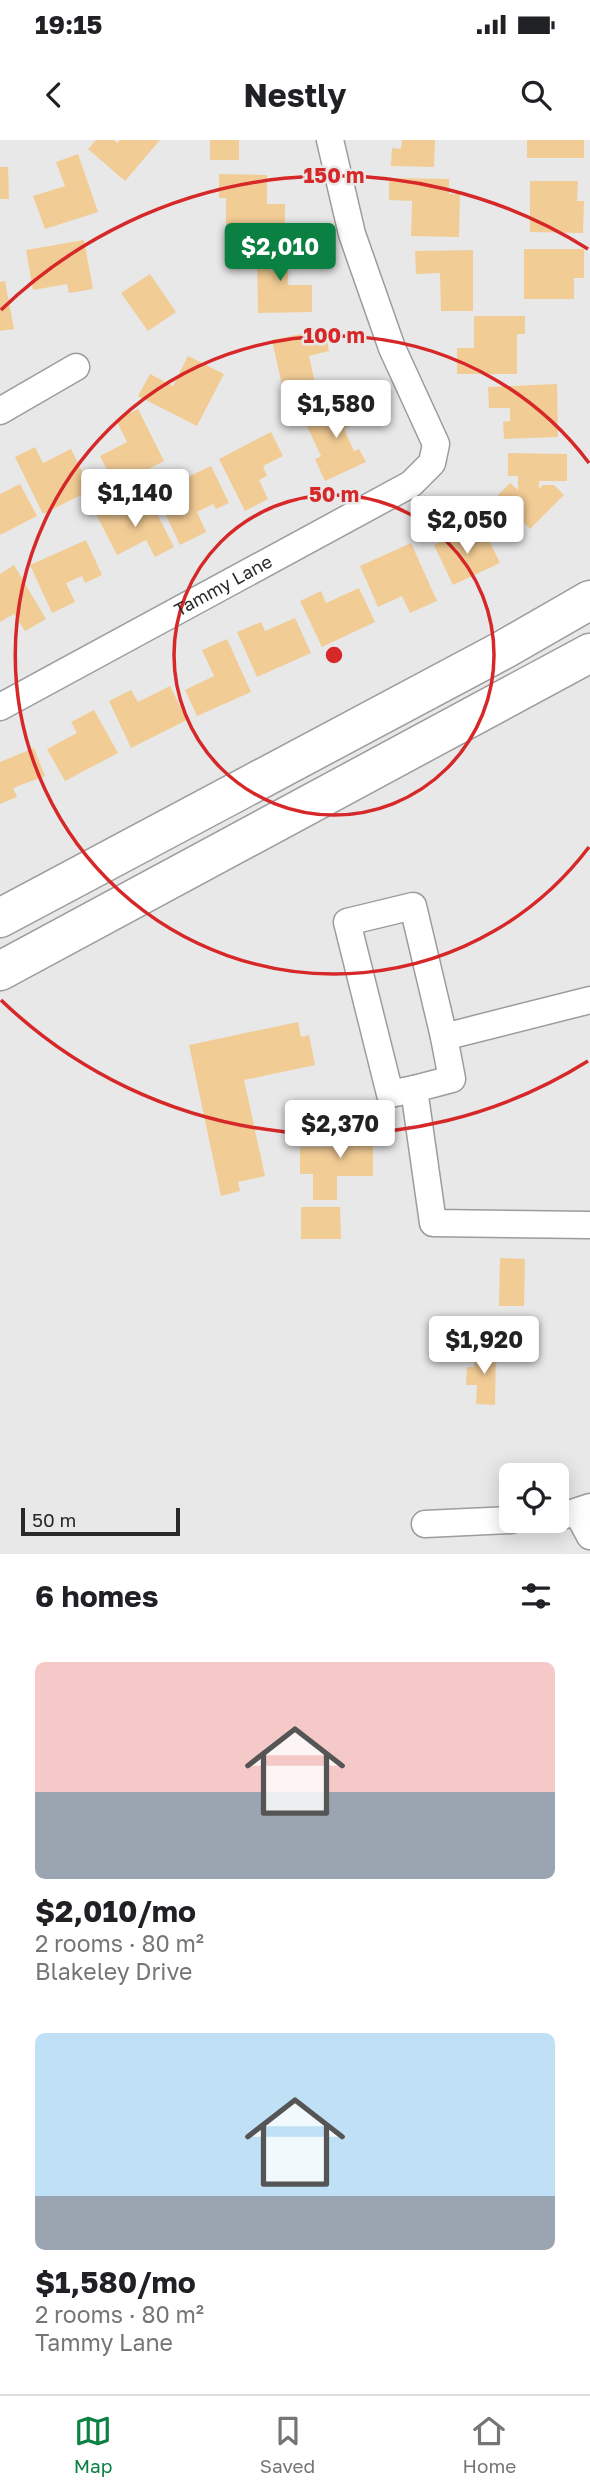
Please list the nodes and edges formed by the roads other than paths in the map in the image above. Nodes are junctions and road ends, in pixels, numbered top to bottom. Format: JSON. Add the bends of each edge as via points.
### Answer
{"nodes":[{"id":1,"x":330,"y":140,"type":"edge"},
{"id":2,"x":76,"y":367,"type":"dead end"},
{"id":3,"x":0,"y":411,"type":"edge"},
{"id":4,"x":590,"y":600,"type":"edge"},
{"id":5,"x":590,"y":653,"type":"edge"},
{"id":6,"x":0,"y":707,"type":"edge"},
{"id":7,"x":0,"y":918,"type":"edge"},
{"id":8,"x":0,"y":971,"type":"edge"},
{"id":9,"x":590,"y":1000,"type":"edge"},
{"id":10,"x":444,"y":1037,"type":"junction"},
{"id":11,"x":414,"y":1089,"type":"junction"},
{"id":12,"x":590,"y":1225,"type":"edge"},
{"id":13,"x":574,"y":1512,"type":"edge"},
{"id":14,"x":499,"y":1521,"type":"edge"},
{"id":15,"x":425,"y":1524,"type":"dead end"},
{"id":16,"x":590,"y":1536,"type":"edge"}],
"edges":[{"from":1,"to":6,"type":"street","name":"Tammy Lane","via":[[352,234],[392,348],[436,444],[436,454],[411,484]]},
{"from":2,"to":3,"type":"street"},
{"from":4,"to":7,"type":"highway"},
{"from":5,"to":8,"type":"highway"},
{"from":9,"to":10,"type":"street"},
{"from":10,"to":11,"type":"street","via":[[452,1079]]},
{"from":10,"to":11,"type":"street","via":[[414,906],[347,922],[390,1094]]},
{"from":11,"to":12,"type":"street","via":[[433,1223]]},
{"from":13,"to":16,"type":"street"},
{"from":14,"to":15,"type":"street"}]}
